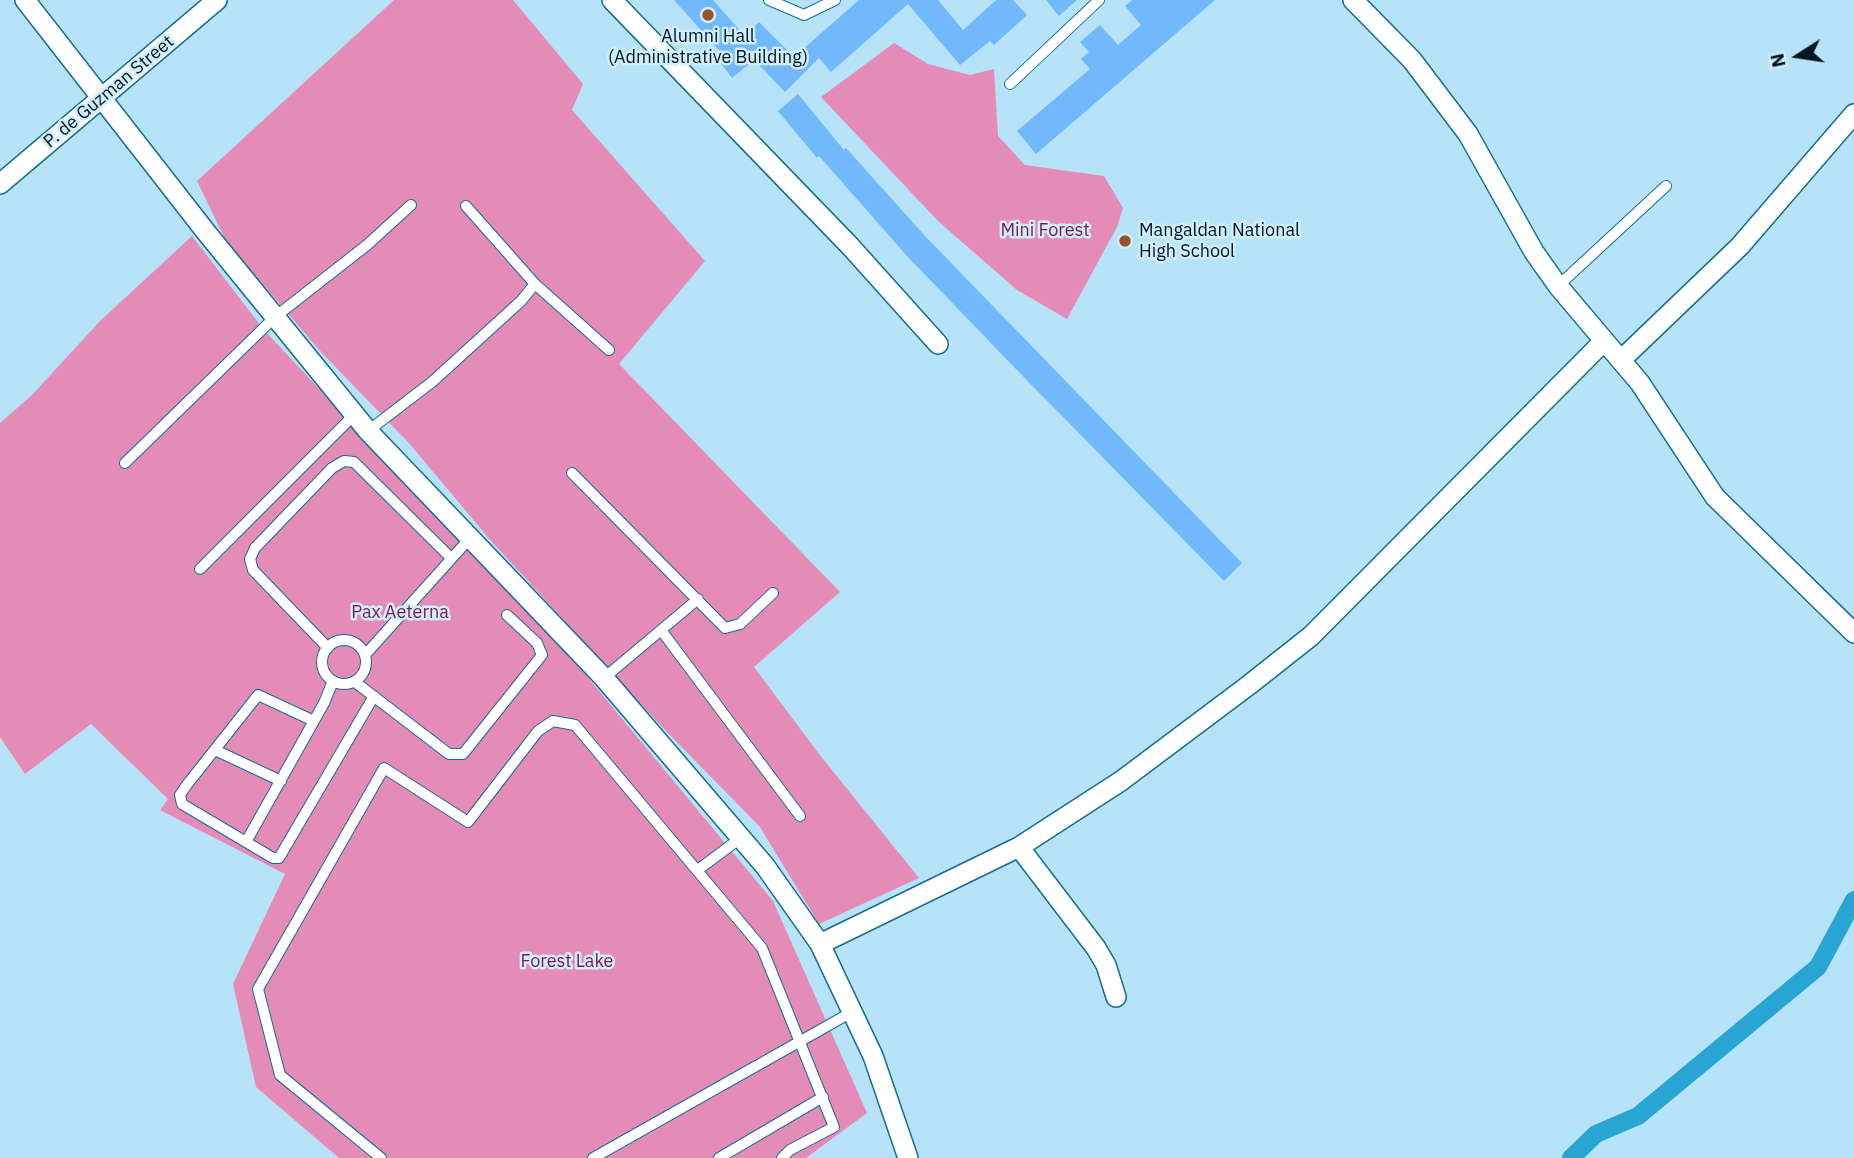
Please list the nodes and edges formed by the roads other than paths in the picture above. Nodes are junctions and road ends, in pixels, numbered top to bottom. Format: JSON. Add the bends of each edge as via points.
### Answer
{"nodes":[{"id":1,"x":26,"y":0,"type":"edge"},
{"id":2,"x":217,"y":0,"type":"edge"},
{"id":3,"x":612,"y":0,"type":"edge"},
{"id":4,"x":769,"y":0,"type":"edge"},
{"id":5,"x":835,"y":0,"type":"edge"},
{"id":6,"x":1099,"y":0,"type":"edge"},
{"id":7,"x":1353,"y":0,"type":"edge"},
{"id":8,"x":1010,"y":84,"type":"dead end"},
{"id":9,"x":102,"y":98,"type":"junction"},
{"id":10,"x":1854,"y":114,"type":"edge"},
{"id":11,"x":0,"y":184,"type":"edge"},
{"id":12,"x":1666,"y":186,"type":"dead end"},
{"id":13,"x":411,"y":205,"type":"dead end"},
{"id":14,"x":466,"y":206,"type":"dead end"},
{"id":15,"x":535,"y":284,"type":"junction"},
{"id":16,"x":1558,"y":286,"type":"junction"},
{"id":17,"x":275,"y":317,"type":"junction"},
{"id":18,"x":1604,"y":341,"type":"junction"},
{"id":19,"x":937,"y":344,"type":"dead end"},
{"id":20,"x":609,"y":350,"type":"dead end"},
{"id":21,"x":1621,"y":360,"type":"junction"},
{"id":22,"x":355,"y":414,"type":"junction"},
{"id":23,"x":368,"y":431,"type":"junction"},
{"id":24,"x":125,"y":463,"type":"dead end"},
{"id":25,"x":572,"y":473,"type":"dead end"},
{"id":26,"x":470,"y":538,"type":"junction"},
{"id":27,"x":451,"y":558,"type":"junction"},
{"id":28,"x":200,"y":569,"type":"dead end"},
{"id":29,"x":773,"y":593,"type":"dead end"},
{"id":30,"x":698,"y":598,"type":"junction"},
{"id":31,"x":508,"y":615,"type":"dead end"},
{"id":32,"x":661,"y":630,"type":"junction"},
{"id":33,"x":1854,"y":633,"type":"edge"},
{"id":34,"x":328,"y":648,"type":"junction"},
{"id":35,"x":365,"y":655,"type":"junction"},
{"id":36,"x":604,"y":678,"type":"junction"},
{"id":37,"x":333,"y":681,"type":"junction"},
{"id":38,"x":355,"y":682,"type":"junction"},
{"id":39,"x":374,"y":696,"type":"junction"},
{"id":40,"x":314,"y":721,"type":"junction"},
{"id":41,"x":215,"y":750,"type":"junction"},
{"id":42,"x":281,"y":781,"type":"junction"},
{"id":43,"x":800,"y":816,"type":"dead end"},
{"id":44,"x":742,"y":837,"type":"junction"},
{"id":45,"x":246,"y":842,"type":"junction"},
{"id":46,"x":1019,"y":847,"type":"junction"},
{"id":47,"x":699,"y":869,"type":"junction"},
{"id":48,"x":820,"y":944,"type":"junction"},
{"id":49,"x":1116,"y":997,"type":"dead end"},
{"id":50,"x":852,"y":1012,"type":"junction"},
{"id":51,"x":798,"y":1040,"type":"junction"},
{"id":52,"x":823,"y":1097,"type":"junction"},
{"id":53,"x":381,"y":1158,"type":"edge"},
{"id":54,"x":593,"y":1158,"type":"edge"},
{"id":55,"x":719,"y":1158,"type":"edge"},
{"id":56,"x":782,"y":1158,"type":"edge"},
{"id":57,"x":908,"y":1158,"type":"edge"}],
"edges":[{"from":1,"to":9,"type":"street"},
{"from":2,"to":9,"type":"street","name":"P. de Guzman Street"},
{"from":3,"to":19,"type":"street","via":[[850,246]]},
{"from":4,"to":5,"type":"lane","via":[[804,15]]},
{"from":6,"to":8,"type":"lane"},
{"from":7,"to":16,"type":"street","via":[[1412,60],[1468,134]]},
{"from":9,"to":11,"type":"street","name":"P. de Guzman Street"},
{"from":9,"to":17,"type":"street"},
{"from":10,"to":21,"type":"street","via":[[1740,246]]},
{"from":12,"to":16,"type":"lane"},
{"from":13,"to":17,"type":"lane"},
{"from":14,"to":15,"type":"lane"},
{"from":15,"to":20,"type":"lane"},
{"from":15,"to":23,"type":"lane","via":[[432,382]]},
{"from":16,"to":18,"type":"street"},
{"from":17,"to":22,"type":"street"},
{"from":17,"to":24,"type":"lane"},
{"from":18,"to":21,"type":"street"},
{"from":18,"to":46,"type":"street","via":[[1311,636],[1122,781]]},
{"from":21,"to":33,"type":"street","via":[[1715,497]]},
{"from":22,"to":23,"type":"street"},
{"from":22,"to":28,"type":"lane"},
{"from":23,"to":26,"type":"street"},
{"from":25,"to":30,"type":"lane"},
{"from":26,"to":27,"type":"lane"},
{"from":26,"to":36,"type":"street"},
{"from":27,"to":34,"type":"lane","via":[[354,462],[344,461],[332,468],[255,548],[250,559],[253,570]]},
{"from":27,"to":35,"type":"lane"},
{"from":29,"to":30,"type":"lane","via":[[740,624],[725,628]]},
{"from":30,"to":32,"type":"lane"},
{"from":31,"to":39,"type":"lane","via":[[537,643],[542,655],[463,754],[449,754]]},
{"from":32,"to":36,"type":"lane"},
{"from":32,"to":43,"type":"lane"},
{"from":34,"to":35,"type":"lane","via":[[349,641]]},
{"from":34,"to":37,"type":"lane","via":[[322,662]]},
{"from":35,"to":38,"type":"lane","via":[[365,670]]},
{"from":36,"to":44,"type":"street"},
{"from":37,"to":38,"type":"lane"},
{"from":37,"to":40,"type":"lane"},
{"from":38,"to":39,"type":"lane"},
{"from":39,"to":45,"type":"lane","via":[[282,856],[273,858]]},
{"from":40,"to":41,"type":"lane","via":[[258,695]]},
{"from":40,"to":42,"type":"lane"},
{"from":41,"to":42,"type":"lane"},
{"from":41,"to":45,"type":"lane","via":[[180,801]]},
{"from":42,"to":45,"type":"lane"},
{"from":44,"to":47,"type":"lane"},
{"from":44,"to":48,"type":"street"},
{"from":46,"to":48,"type":"street"},
{"from":46,"to":49,"type":"street","via":[[1096,948]]},
{"from":47,"to":51,"type":"lane","via":[[762,948]]},
{"from":47,"to":53,"type":"lane","via":[[575,726],[553,721],[538,731],[468,822],[384,768],[258,989],[280,1075]]},
{"from":48,"to":50,"type":"street"},
{"from":50,"to":51,"type":"lane"},
{"from":50,"to":57,"type":"street","via":[[873,1056]]},
{"from":51,"to":52,"type":"lane"},
{"from":51,"to":54,"type":"lane"},
{"from":52,"to":55,"type":"lane"},
{"from":52,"to":56,"type":"lane","via":[[834,1127]]}]}
